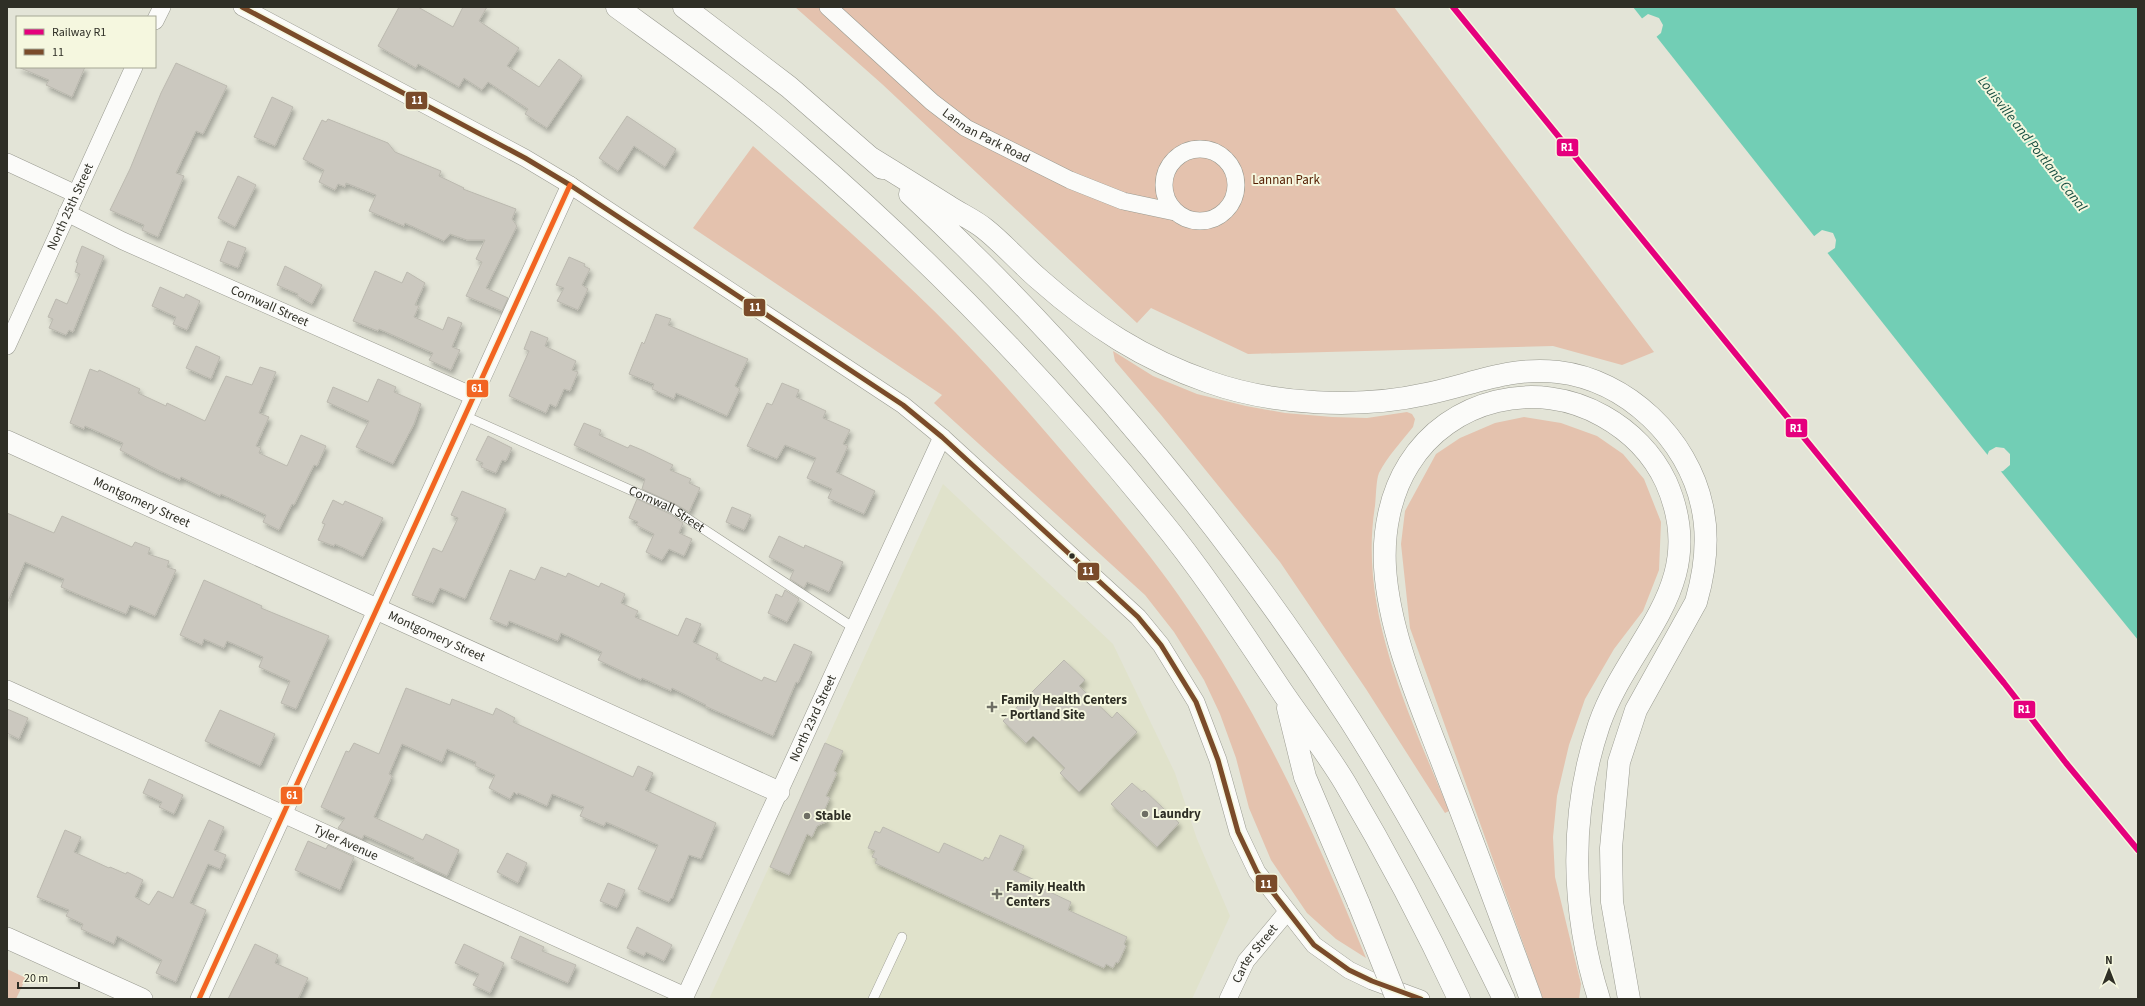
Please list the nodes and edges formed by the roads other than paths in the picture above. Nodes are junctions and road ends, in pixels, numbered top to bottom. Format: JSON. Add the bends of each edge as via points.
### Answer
{"nodes":[{"id":1,"x":162,"y":7,"type":"edge"},
{"id":2,"x":242,"y":7,"type":"edge"},
{"id":3,"x":617,"y":7,"type":"edge"},
{"id":4,"x":684,"y":7,"type":"edge"},
{"id":5,"x":828,"y":7,"type":"edge"},
{"id":6,"x":156,"y":20,"type":"edge"},
{"id":7,"x":134,"y":68,"type":"edge"},
{"id":8,"x":871,"y":158,"type":"junction"},
{"id":9,"x":7,"y":162,"type":"edge"},
{"id":10,"x":570,"y":185,"type":"junction"},
{"id":11,"x":76,"y":194,"type":"junction"},
{"id":12,"x":1175,"y":212,"type":"junction"},
{"id":13,"x":67,"y":213,"type":"junction"},
{"id":14,"x":7,"y":346,"type":"edge"},
{"id":15,"x":474,"y":396,"type":"junction"},
{"id":16,"x":465,"y":416,"type":"junction"},
{"id":17,"x":942,"y":436,"type":"junction"},
{"id":18,"x":7,"y":441,"type":"edge"},
{"id":19,"x":376,"y":609,"type":"junction"},
{"id":20,"x":854,"y":628,"type":"junction"},
{"id":21,"x":7,"y":689,"type":"edge"},
{"id":22,"x":1285,"y":695,"type":"junction"},
{"id":23,"x":779,"y":792,"type":"junction"},
{"id":24,"x":282,"y":815,"type":"junction"},
{"id":25,"x":1287,"y":912,"type":"junction"},
{"id":26,"x":902,"y":936,"type":"dead end"},
{"id":27,"x":7,"y":938,"type":"edge"},
{"id":28,"x":684,"y":998,"type":"edge"},
{"id":29,"x":142,"y":999,"type":"edge"},
{"id":30,"x":199,"y":999,"type":"edge"},
{"id":31,"x":873,"y":999,"type":"edge"},
{"id":32,"x":1228,"y":999,"type":"edge"},
{"id":33,"x":1397,"y":999,"type":"edge"},
{"id":34,"x":1421,"y":999,"type":"edge"},
{"id":35,"x":1459,"y":999,"type":"edge"},
{"id":36,"x":1504,"y":999,"type":"edge"},
{"id":37,"x":1531,"y":999,"type":"edge"},
{"id":38,"x":1599,"y":999,"type":"edge"},
{"id":39,"x":1629,"y":999,"type":"edge"}],
"edges":[{"from":1,"to":6,"type":"street"},
{"from":2,"to":10,"type":"street","via":[[525,158]]},
{"from":3,"to":22,"type":"highway","via":[[688,58],[799,146],[895,232],[1028,364],[1161,520],[1223,603]]},
{"from":4,"to":8,"type":"highway","via":[[789,87]]},
{"from":5,"to":12,"type":"street","name":"Lannan Park Road","via":[[932,102],[966,128],[1070,180],[1123,201]]},
{"from":7,"to":11,"type":"street","name":"North 25th Street"},
{"from":8,"to":36,"type":"highway","via":[[958,238],[1053,337],[1129,422],[1224,540],[1287,626],[1350,720],[1403,808],[1473,935]]},
{"from":8,"to":39,"type":"highway","via":[[984,229],[1054,292],[1115,338],[1166,365],[1213,384],[1287,399],[1352,402],[1425,395],[1495,375],[1516,372],[1559,372],[1593,381],[1624,396],[1662,429],[1694,479],[1704,518],[1705,553],[1696,602],[1639,704],[1619,762],[1611,848],[1612,902]]},
{"from":9,"to":11,"type":"street"},
{"from":10,"to":15,"type":"street"},
{"from":10,"to":17,"type":"street","via":[[903,405]]},
{"from":11,"to":13,"type":"street","name":"North 25th Street"},
{"from":12,"to":12,"type":"street","name":"Lannan Park Road","via":[[1164,191],[1164,179],[1172,163],[1186,152],[1198,149],[1210,150],[1230,164],[1237,186],[1234,198],[1219,216],[1208,221],[1191,220]]},
{"from":13,"to":14,"type":"street","name":"North 25th Street"},
{"from":13,"to":15,"type":"street","name":"Cornwall Street","via":[[123,241]]},
{"from":15,"to":16,"type":"street"},
{"from":16,"to":19,"type":"street"},
{"from":16,"to":20,"type":"lane","name":"Cornwall Street","via":[[673,509]]},
{"from":17,"to":20,"type":"street","name":"North 23rd Street"},
{"from":17,"to":25,"type":"street","via":[[1138,617],[1161,645],[1196,702],[1218,760],[1238,832],[1257,872]]},
{"from":18,"to":19,"type":"street","name":"Montgomery Street"},
{"from":19,"to":23,"type":"street","name":"Montgomery Street"},
{"from":19,"to":24,"type":"street"},
{"from":20,"to":23,"type":"street","name":"North 23rd Street"},
{"from":21,"to":24,"type":"street","name":"Tyler Avenue"},
{"from":22,"to":33,"type":"highway","bridge":true,"via":[[1305,778]]},
{"from":22,"to":35,"type":"highway","via":[[1344,780],[1411,898]]},
{"from":23,"to":28,"type":"street","name":"North 23rd Street"},
{"from":24,"to":28,"type":"street","name":"Tyler Avenue"},
{"from":24,"to":30,"type":"street"},
{"from":25,"to":32,"type":"street","name":"Carter Street","via":[[1246,961]]},
{"from":25,"to":34,"type":"street","via":[[1314,945],[1349,970]]},
{"from":26,"to":31,"type":"lane"},
{"from":27,"to":29,"type":"street"},
{"from":37,"to":38,"type":"highway","via":[[1401,648],[1388,591],[1384,550],[1390,511],[1400,482],[1414,456],[1429,439],[1448,424],[1480,406],[1502,399],[1534,397],[1584,406],[1616,423],[1632,436],[1649,455],[1666,482],[1678,529],[1678,564],[1673,587],[1603,714],[1583,790],[1577,848],[1579,903],[1585,947]]}]}
